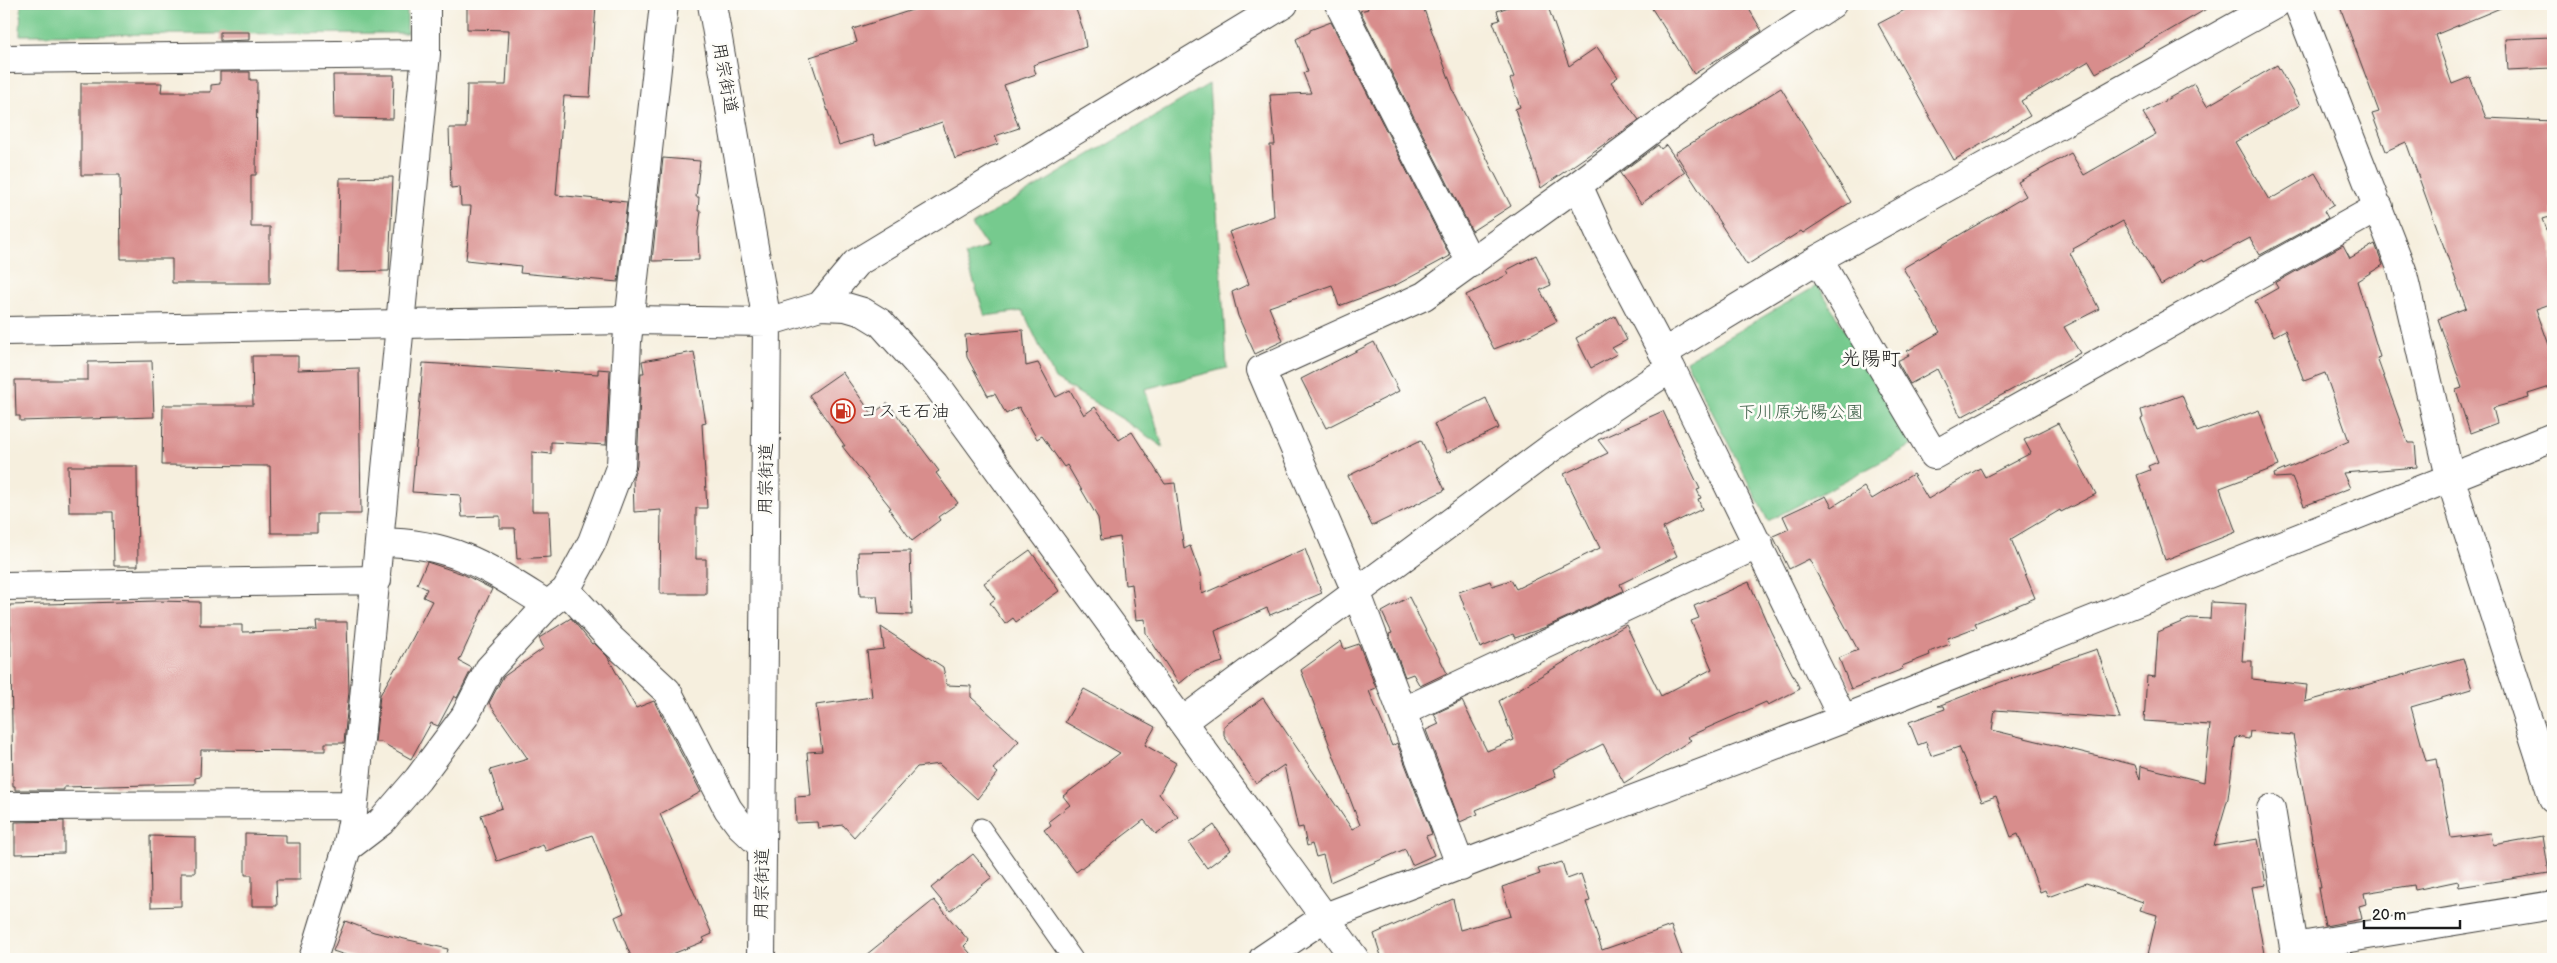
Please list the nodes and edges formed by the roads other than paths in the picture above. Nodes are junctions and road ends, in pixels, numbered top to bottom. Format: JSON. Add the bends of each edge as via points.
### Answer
{"nodes":[{"id":1,"x":426,"y":4,"type":"edge"},
{"id":2,"x":664,"y":4,"type":"edge"},
{"id":3,"x":712,"y":4,"type":"edge"},
{"id":4,"x":1284,"y":4,"type":"edge"},
{"id":5,"x":1338,"y":4,"type":"edge"},
{"id":6,"x":1832,"y":4,"type":"edge"},
{"id":7,"x":2276,"y":4,"type":"edge"},
{"id":8,"x":2298,"y":4,"type":"edge"},
{"id":9,"x":426,"y":54,"type":"junction"},
{"id":10,"x":4,"y":59,"type":"edge"},
{"id":11,"x":1578,"y":185,"type":"junction"},
{"id":12,"x":2378,"y":207,"type":"junction"},
{"id":13,"x":1818,"y":259,"type":"junction"},
{"id":14,"x":1470,"y":263,"type":"junction"},
{"id":15,"x":820,"y":306,"type":"junction"},
{"id":16,"x":629,"y":320,"type":"junction"},
{"id":17,"x":767,"y":322,"type":"junction"},
{"id":18,"x":401,"y":323,"type":"junction"},
{"id":19,"x":4,"y":330,"type":"edge"},
{"id":20,"x":1667,"y":360,"type":"junction"},
{"id":21,"x":2553,"y":437,"type":"edge"},
{"id":22,"x":2450,"y":477,"type":"junction"},
{"id":23,"x":380,"y":542,"type":"junction"},
{"id":24,"x":1758,"y":544,"type":"junction"},
{"id":25,"x":377,"y":580,"type":"junction"},
{"id":26,"x":4,"y":586,"type":"edge"},
{"id":27,"x":1357,"y":594,"type":"junction"},
{"id":28,"x":557,"y":598,"type":"junction"},
{"id":29,"x":1402,"y":712,"type":"junction"},
{"id":30,"x":1843,"y":719,"type":"junction"},
{"id":31,"x":1183,"y":721,"type":"junction"},
{"id":32,"x":2553,"y":798,"type":"edge"},
{"id":33,"x":353,"y":805,"type":"junction"},
{"id":34,"x":4,"y":806,"type":"edge"},
{"id":35,"x":2271,"y":809,"type":"dead end"},
{"id":36,"x":981,"y":828,"type":"dead end"},
{"id":37,"x":762,"y":846,"type":"junction"},
{"id":38,"x":347,"y":848,"type":"junction"},
{"id":39,"x":1461,"y":867,"type":"junction"},
{"id":40,"x":2553,"y":905,"type":"edge"},
{"id":41,"x":1326,"y":917,"type":"junction"},
{"id":42,"x":313,"y":959,"type":"edge"},
{"id":43,"x":761,"y":959,"type":"edge"},
{"id":44,"x":1073,"y":959,"type":"edge"},
{"id":45,"x":1264,"y":959,"type":"edge"},
{"id":46,"x":1355,"y":959,"type":"edge"}],
"edges":[{"from":1,"to":9,"type":"street"},
{"from":2,"to":16,"type":"street"},
{"from":3,"to":17,"type":"street","name":"用宗街道"},
{"from":4,"to":15,"type":"street","via":[[856,263]]},
{"from":5,"to":14,"type":"street"},
{"from":6,"to":11,"type":"street","via":[[1734,68]]},
{"from":7,"to":13,"type":"street"},
{"from":8,"to":12,"type":"street"},
{"from":9,"to":10,"type":"street"},
{"from":9,"to":18,"type":"street"},
{"from":11,"to":14,"type":"street"},
{"from":11,"to":20,"type":"street","via":[[1601,236]]},
{"from":12,"to":13,"type":"street","via":[[1934,455]]},
{"from":12,"to":22,"type":"street","via":[[2402,270]]},
{"from":13,"to":20,"type":"street"},
{"from":14,"to":27,"type":"street","via":[[1424,296],[1262,370]]},
{"from":15,"to":17,"type":"street"},
{"from":15,"to":31,"type":"street","via":[[846,307],[881,323],[936,384]]},
{"from":16,"to":17,"type":"street"},
{"from":16,"to":18,"type":"street"},
{"from":16,"to":28,"type":"street","via":[[621,465],[592,542]]},
{"from":17,"to":37,"type":"street","name":"用宗街道"},
{"from":18,"to":19,"type":"street"},
{"from":18,"to":23,"type":"street"},
{"from":20,"to":24,"type":"street"},
{"from":20,"to":27,"type":"street"},
{"from":21,"to":22,"type":"street"},
{"from":22,"to":30,"type":"street"},
{"from":22,"to":32,"type":"street"},
{"from":23,"to":25,"type":"street"},
{"from":23,"to":28,"type":"street","via":[[412,543],[447,550]]},
{"from":24,"to":29,"type":"street"},
{"from":24,"to":30,"type":"street"},
{"from":25,"to":26,"type":"street"},
{"from":25,"to":33,"type":"street"},
{"from":27,"to":29,"type":"street"},
{"from":27,"to":31,"type":"street"},
{"from":28,"to":37,"type":"street","via":[[604,632],[667,691],[728,809]]},
{"from":28,"to":38,"type":"street","via":[[489,669],[465,716],[418,779],[381,822]]},
{"from":29,"to":39,"type":"street"},
{"from":30,"to":39,"type":"street"},
{"from":31,"to":41,"type":"street"},
{"from":33,"to":34,"type":"street"},
{"from":33,"to":38,"type":"street"},
{"from":35,"to":40,"type":"street","via":[[2294,947]]},
{"from":36,"to":44,"type":"lane"},
{"from":37,"to":43,"type":"street","name":"用宗街道"},
{"from":38,"to":42,"type":"street"},
{"from":39,"to":41,"type":"street"},
{"from":41,"to":45,"type":"street"},
{"from":41,"to":46,"type":"street"}]}
